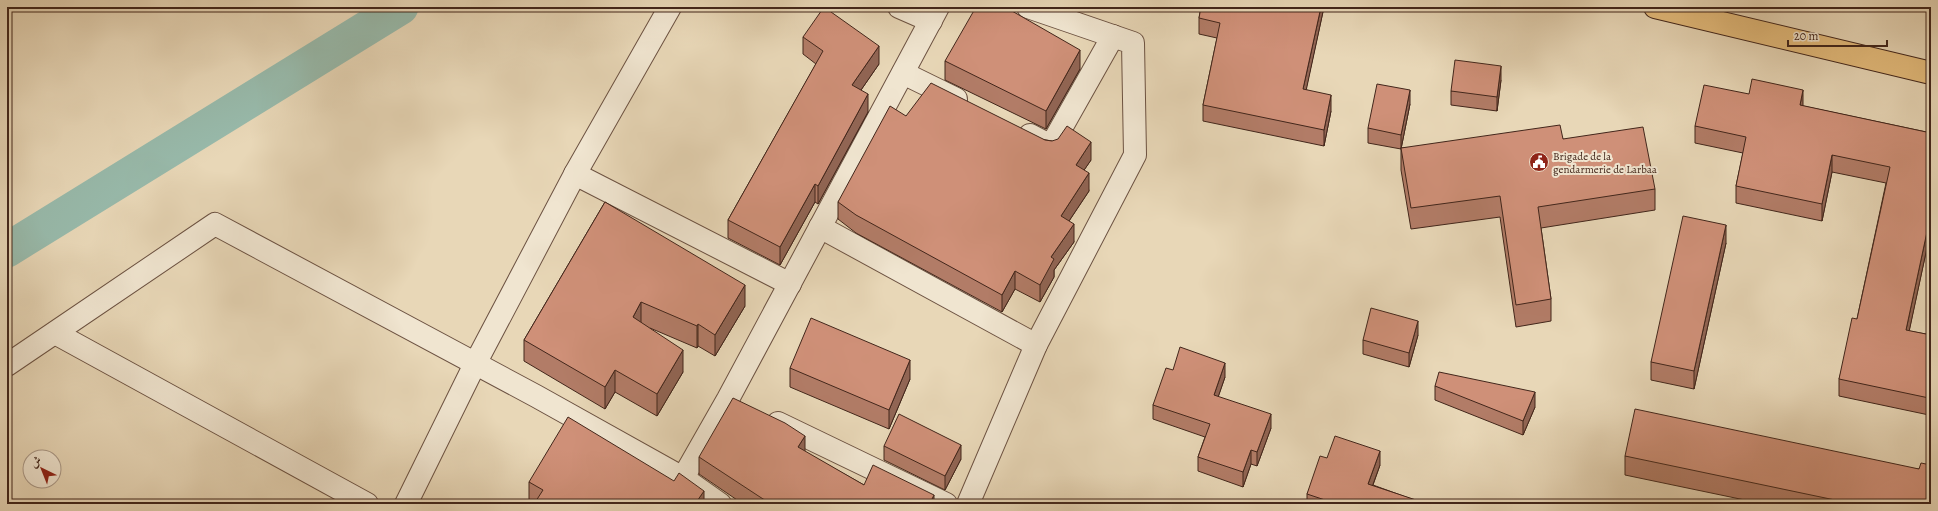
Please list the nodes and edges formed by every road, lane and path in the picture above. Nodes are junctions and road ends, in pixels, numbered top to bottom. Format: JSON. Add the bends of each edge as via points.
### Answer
{"nodes":[{"id":1,"x":670,"y":7,"type":"edge"},
{"id":2,"x":899,"y":7,"type":"edge"},
{"id":3,"x":1028,"y":7,"type":"edge"},
{"id":4,"x":1655,"y":7,"type":"edge"},
{"id":5,"x":934,"y":14,"type":"edge"},
{"id":6,"x":1113,"y":36,"type":"junction"},
{"id":7,"x":1931,"y":72,"type":"edge"},
{"id":8,"x":903,"y":73,"type":"junction"},
{"id":9,"x":973,"y":108,"type":"edge"},
{"id":10,"x":1009,"y":125,"type":"edge"},
{"id":11,"x":575,"y":174,"type":"junction"},
{"id":12,"x":820,"y":227,"type":"junction"},
{"id":13,"x":790,"y":284,"type":"junction"},
{"id":14,"x":55,"y":333,"type":"junction"},
{"id":15,"x":1036,"y":345,"type":"junction"},
{"id":16,"x":475,"y":364,"type":"junction"},
{"id":17,"x":7,"y":365,"type":"edge"},
{"id":18,"x":728,"y":399,"type":"junction"},
{"id":19,"x":683,"y":478,"type":"junction"},
{"id":20,"x":367,"y":504,"type":"edge"},
{"id":21,"x":406,"y":504,"type":"edge"},
{"id":22,"x":720,"y":504,"type":"edge"},
{"id":23,"x":946,"y":504,"type":"edge"},
{"id":24,"x":968,"y":504,"type":"edge"}],
"edges":[{"from":1,"to":11,"type":"street"},
{"from":2,"to":5,"type":"street"},
{"from":3,"to":6,"type":"street"},
{"from":4,"to":7,"type":"main road"},
{"from":5,"to":8,"type":"street"},
{"from":6,"to":10,"type":"street","via":[[1051,146]]},
{"from":6,"to":15,"type":"street","via":[[1133,43],[1135,155]]},
{"from":8,"to":9,"type":"street"},
{"from":8,"to":12,"type":"street"},
{"from":11,"to":13,"type":"street"},
{"from":11,"to":16,"type":"street"},
{"from":12,"to":13,"type":"street"},
{"from":12,"to":15,"type":"street"},
{"from":13,"to":18,"type":"street"},
{"from":14,"to":16,"type":"street","via":[[215,224]]},
{"from":14,"to":17,"type":"street"},
{"from":14,"to":20,"type":"street"},
{"from":15,"to":24,"type":"street"},
{"from":16,"to":19,"type":"street"},
{"from":16,"to":21,"type":"street"},
{"from":18,"to":19,"type":"street"},
{"from":18,"to":23,"type":"street"},
{"from":19,"to":22,"type":"street"}]}
